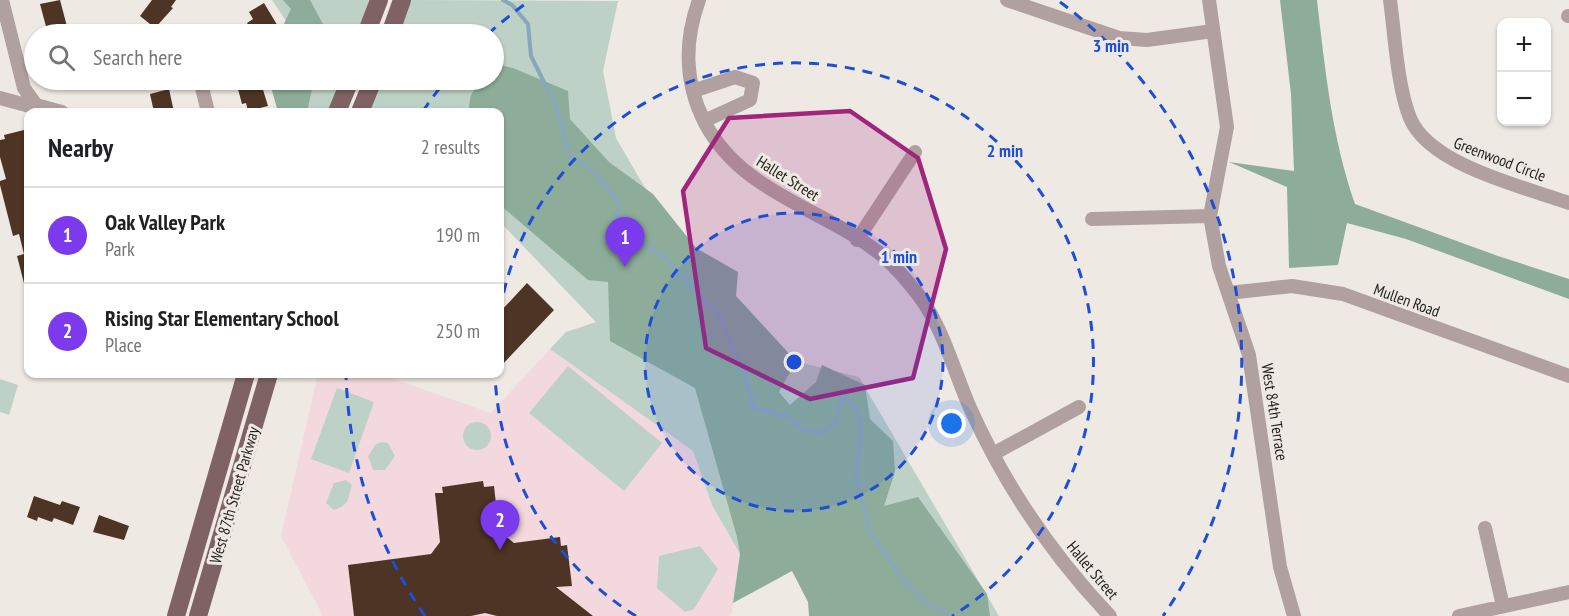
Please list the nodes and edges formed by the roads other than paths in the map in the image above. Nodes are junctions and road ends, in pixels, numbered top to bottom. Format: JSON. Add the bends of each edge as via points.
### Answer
{"nodes":[{"id":1,"x":2,"y":0,"type":"edge"},
{"id":2,"x":379,"y":0,"type":"edge"},
{"id":3,"x":402,"y":0,"type":"edge"},
{"id":4,"x":699,"y":0,"type":"edge"},
{"id":5,"x":1209,"y":0,"type":"edge"},
{"id":6,"x":1390,"y":0,"type":"edge"},
{"id":7,"x":1011,"y":1,"type":"edge"},
{"id":8,"x":370,"y":24,"type":"edge"},
{"id":9,"x":394,"y":24,"type":"edge"},
{"id":10,"x":1213,"y":31,"type":"junction"},
{"id":11,"x":24,"y":88,"type":"edge"},
{"id":12,"x":25,"y":90,"type":"edge"},
{"id":13,"x":202,"y":90,"type":"edge"},
{"id":14,"x":346,"y":90,"type":"edge"},
{"id":15,"x":369,"y":90,"type":"edge"},
{"id":16,"x":693,"y":91,"type":"junction"},
{"id":17,"x":0,"y":98,"type":"edge"},
{"id":18,"x":34,"y":108,"type":"edge"},
{"id":19,"x":36,"y":108,"type":"edge"},
{"id":20,"x":206,"y":108,"type":"edge"},
{"id":21,"x":339,"y":108,"type":"edge"},
{"id":22,"x":362,"y":108,"type":"edge"},
{"id":23,"x":704,"y":121,"type":"junction"},
{"id":24,"x":915,"y":152,"type":"dead end"},
{"id":25,"x":1569,"y":203,"type":"edge"},
{"id":26,"x":1210,"y":216,"type":"junction"},
{"id":27,"x":1092,"y":219,"type":"dead end"},
{"id":28,"x":857,"y":240,"type":"junction"},
{"id":29,"x":1228,"y":293,"type":"junction"},
{"id":30,"x":1569,"y":376,"type":"edge"},
{"id":31,"x":245,"y":378,"type":"edge"},
{"id":32,"x":269,"y":378,"type":"edge"},
{"id":33,"x":1079,"y":407,"type":"dead end"},
{"id":34,"x":993,"y":454,"type":"junction"},
{"id":35,"x":1485,"y":528,"type":"dead end"},
{"id":36,"x":1569,"y":592,"type":"edge"},
{"id":37,"x":1503,"y":606,"type":"junction"},
{"id":38,"x":176,"y":616,"type":"edge"},
{"id":39,"x":198,"y":616,"type":"edge"},
{"id":40,"x":1110,"y":616,"type":"edge"},
{"id":41,"x":1294,"y":616,"type":"edge"},
{"id":42,"x":1459,"y":616,"type":"edge"}],
"edges":[{"from":1,"to":11,"type":"street"},
{"from":2,"to":8,"type":"main road"},
{"from":3,"to":9,"type":"main road"},
{"from":4,"to":16,"type":"street","name":"Hallet Street","via":[[686,55]]},
{"from":5,"to":10,"type":"street","name":"West 84th Terrace"},
{"from":6,"to":25,"type":"street","name":"Greenwood Circle","via":[[1403,90],[1410,118],[1422,138],[1463,165]]},
{"from":7,"to":10,"type":"street","via":[[1119,38],[1147,40]]},
{"from":10,"to":26,"type":"street","name":"West 84th Terrace","via":[[1227,127]]},
{"from":12,"to":19,"type":"street"},
{"from":13,"to":20,"type":"street"},
{"from":14,"to":21,"type":"main road"},
{"from":15,"to":22,"type":"main road"},
{"from":16,"to":23,"type":"street","name":"Hallet Street"},
{"from":16,"to":23,"type":"street","via":[[735,77],[753,83],[750,100]]},
{"from":17,"to":18,"type":"street"},
{"from":23,"to":28,"type":"street","name":"Hallet Street","via":[[718,143],[754,178]]},
{"from":24,"to":28,"type":"street"},
{"from":26,"to":27,"type":"street"},
{"from":26,"to":29,"type":"street","name":"West 84th Terrace"},
{"from":28,"to":34,"type":"street","name":"Hallet Street","via":[[884,257],[915,290],[930,313]]},
{"from":29,"to":30,"type":"street","name":"Mullen Road","via":[[1292,286],[1343,294]]},
{"from":29,"to":41,"type":"street","name":"West 84th Terrace","via":[[1249,355],[1280,567]]},
{"from":31,"to":38,"type":"main road","name":"West 87th Street Parkway"},
{"from":32,"to":39,"type":"main road","name":"West 87th Street Parkway"},
{"from":33,"to":34,"type":"street"},
{"from":34,"to":40,"type":"street","name":"Hallet Street","via":[[1048,543]]},
{"from":35,"to":37,"type":"street"},
{"from":36,"to":37,"type":"street"},
{"from":37,"to":42,"type":"street"}]}
